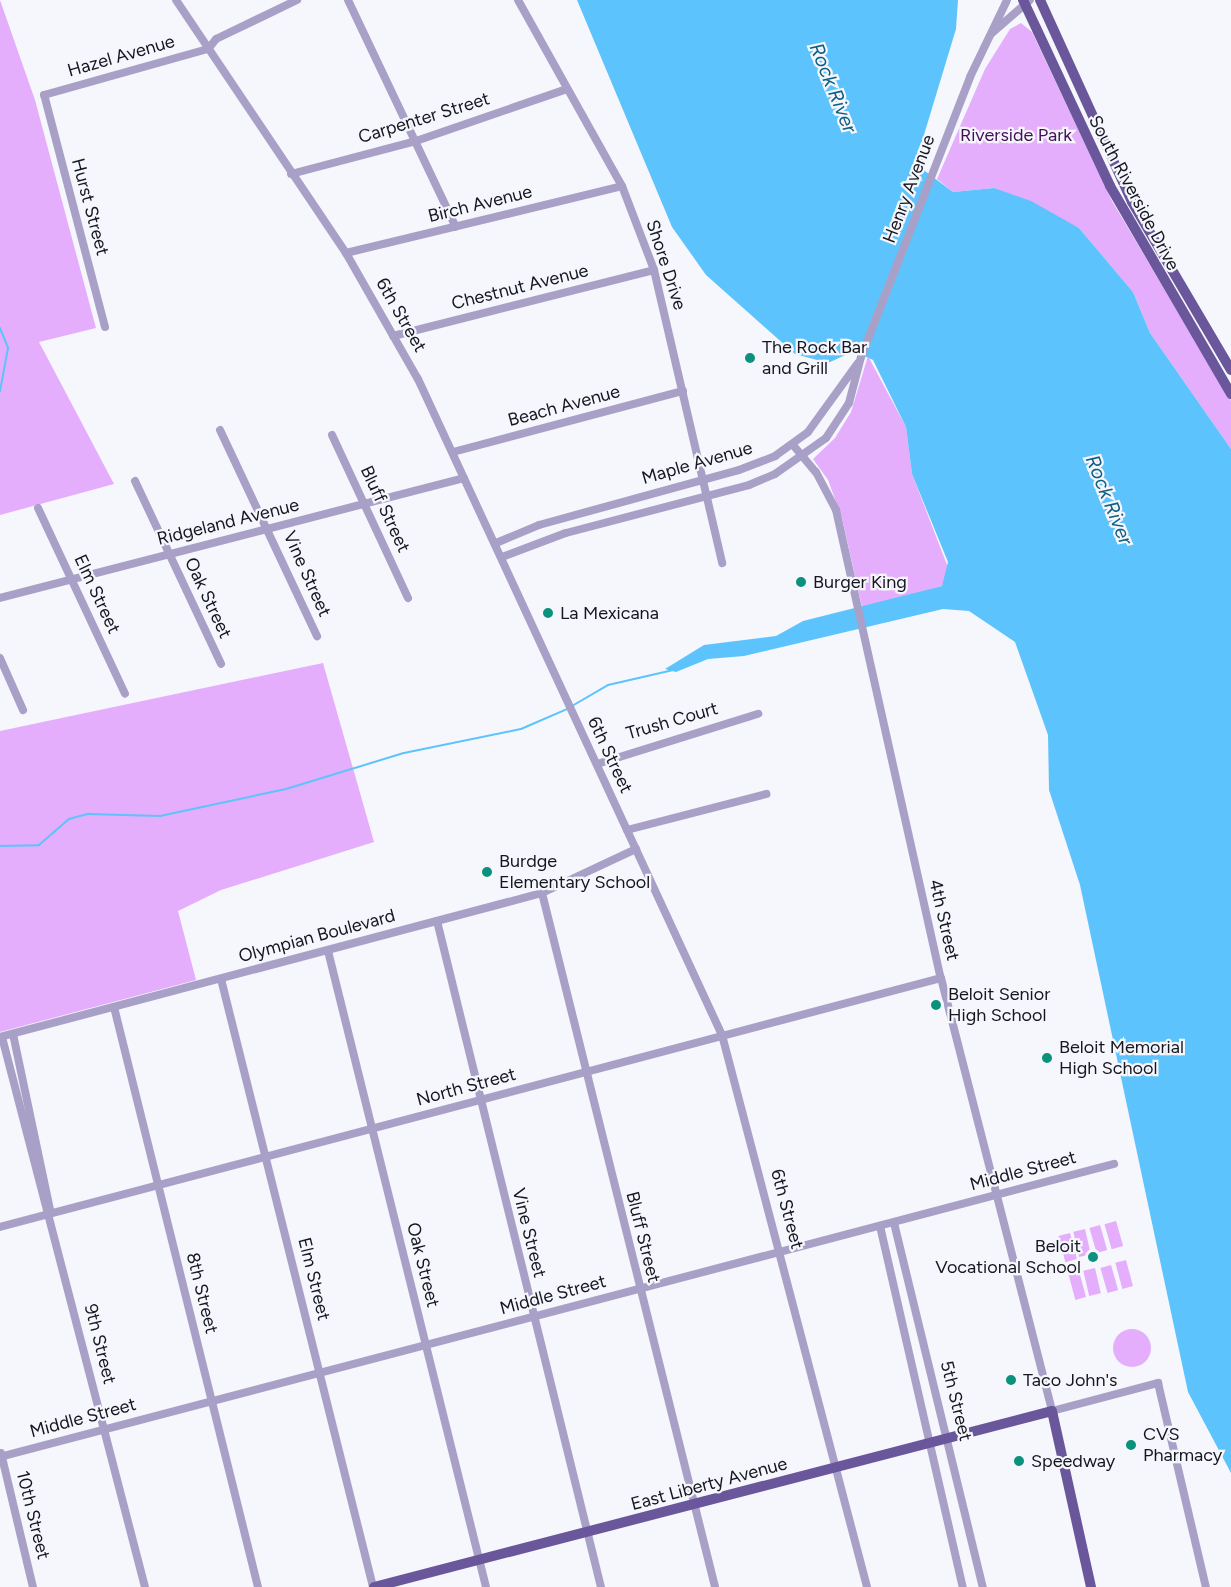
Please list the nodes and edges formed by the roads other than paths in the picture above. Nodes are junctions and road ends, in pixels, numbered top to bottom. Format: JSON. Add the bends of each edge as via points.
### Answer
{"nodes":[{"id":1,"x":176,"y":0,"type":"edge"},
{"id":2,"x":297,"y":0,"type":"edge"},
{"id":3,"x":348,"y":0,"type":"edge"},
{"id":4,"x":518,"y":0,"type":"edge"},
{"id":5,"x":1007,"y":0,"type":"edge"},
{"id":6,"x":1040,"y":0,"type":"edge"},
{"id":7,"x":1026,"y":2,"type":"edge"},
{"id":8,"x":990,"y":34,"type":"junction"},
{"id":9,"x":208,"y":49,"type":"junction"},
{"id":10,"x":564,"y":90,"type":"junction"},
{"id":11,"x":44,"y":95,"type":"joint"},
{"id":12,"x":416,"y":141,"type":"junction"},
{"id":13,"x":291,"y":174,"type":"junction"},
{"id":14,"x":622,"y":186,"type":"junction"},
{"id":15,"x":456,"y":227,"type":"junction"},
{"id":16,"x":346,"y":253,"type":"junction"},
{"id":17,"x":654,"y":270,"type":"junction"},
{"id":18,"x":105,"y":327,"type":"dead end"},
{"id":19,"x":393,"y":336,"type":"junction"},
{"id":20,"x":861,"y":357,"type":"junction"},
{"id":21,"x":1231,"y":370,"type":"edge"},
{"id":22,"x":683,"y":391,"type":"junction"},
{"id":23,"x":1231,"y":394,"type":"edge"},
{"id":24,"x":220,"y":429,"type":"dead end"},
{"id":25,"x":332,"y":435,"type":"dead end"},
{"id":26,"x":793,"y":445,"type":"junction"},
{"id":27,"x":453,"y":452,"type":"junction"},
{"id":28,"x":801,"y":457,"type":"junction"},
{"id":29,"x":464,"y":478,"type":"junction"},
{"id":30,"x":703,"y":480,"type":"junction"},
{"id":31,"x":135,"y":481,"type":"dead end"},
{"id":32,"x":707,"y":495,"type":"junction"},
{"id":33,"x":364,"y":505,"type":"junction"},
{"id":34,"x":38,"y":508,"type":"dead end"},
{"id":35,"x":268,"y":529,"type":"junction"},
{"id":36,"x":496,"y":543,"type":"junction"},
{"id":37,"x":170,"y":555,"type":"junction"},
{"id":38,"x":502,"y":557,"type":"junction"},
{"id":39,"x":722,"y":563,"type":"dead end"},
{"id":40,"x":73,"y":579,"type":"junction"},
{"id":41,"x":0,"y":598,"type":"edge"},
{"id":42,"x":408,"y":598,"type":"dead end"},
{"id":43,"x":317,"y":636,"type":"dead end"},
{"id":44,"x":0,"y":658,"type":"edge"},
{"id":45,"x":221,"y":664,"type":"dead end"},
{"id":46,"x":125,"y":694,"type":"dead end"},
{"id":47,"x":23,"y":710,"type":"dead end"},
{"id":48,"x":758,"y":714,"type":"dead end"},
{"id":49,"x":597,"y":764,"type":"junction"},
{"id":50,"x":766,"y":794,"type":"dead end"},
{"id":51,"x":627,"y":830,"type":"junction"},
{"id":52,"x":636,"y":849,"type":"junction"},
{"id":53,"x":542,"y":893,"type":"junction"},
{"id":54,"x":437,"y":921,"type":"junction"},
{"id":55,"x":328,"y":951,"type":"junction"},
{"id":56,"x":941,"y":978,"type":"junction"},
{"id":57,"x":221,"y":980,"type":"junction"},
{"id":58,"x":114,"y":1007,"type":"junction"},
{"id":59,"x":13,"y":1034,"type":"junction"},
{"id":60,"x":722,"y":1035,"type":"junction"},
{"id":61,"x":1,"y":1037,"type":"edge"},
{"id":62,"x":585,"y":1073,"type":"junction"},
{"id":63,"x":478,"y":1101,"type":"junction"},
{"id":64,"x":373,"y":1129,"type":"junction"},
{"id":65,"x":267,"y":1156,"type":"junction"},
{"id":66,"x":1114,"y":1164,"type":"dead end"},
{"id":67,"x":159,"y":1186,"type":"junction"},
{"id":68,"x":997,"y":1195,"type":"junction"},
{"id":69,"x":51,"y":1214,"type":"junction"},
{"id":70,"x":894,"y":1222,"type":"junction"},
{"id":71,"x":880,"y":1226,"type":"junction"},
{"id":72,"x":0,"y":1227,"type":"edge"},
{"id":73,"x":781,"y":1254,"type":"junction"},
{"id":74,"x":639,"y":1289,"type":"junction"},
{"id":75,"x":534,"y":1317,"type":"junction"},
{"id":76,"x":427,"y":1346,"type":"junction"},
{"id":77,"x":320,"y":1374,"type":"junction"},
{"id":78,"x":212,"y":1401,"type":"junction"},
{"id":79,"x":1052,"y":1411,"type":"junction"},
{"id":80,"x":104,"y":1429,"type":"junction"},
{"id":81,"x":948,"y":1438,"type":"junction"},
{"id":82,"x":930,"y":1443,"type":"junction"},
{"id":83,"x":0,"y":1455,"type":"edge"},
{"id":84,"x":837,"y":1467,"type":"junction"},
{"id":85,"x":693,"y":1506,"type":"junction"},
{"id":86,"x":587,"y":1533,"type":"junction"},
{"id":87,"x":480,"y":1560,"type":"junction"},
{"id":88,"x":33,"y":1587,"type":"edge"},
{"id":89,"x":145,"y":1587,"type":"edge"},
{"id":90,"x":258,"y":1587,"type":"edge"},
{"id":91,"x":374,"y":1587,"type":"edge"},
{"id":92,"x":486,"y":1587,"type":"edge"},
{"id":93,"x":601,"y":1587,"type":"edge"},
{"id":94,"x":715,"y":1587,"type":"edge"},
{"id":95,"x":867,"y":1587,"type":"edge"},
{"id":96,"x":963,"y":1587,"type":"edge"},
{"id":97,"x":983,"y":1587,"type":"edge"},
{"id":98,"x":1091,"y":1587,"type":"edge"},
{"id":99,"x":1206,"y":1587,"type":"edge"}],
"edges":[{"from":1,"to":9,"type":"street","name":"6th Street"},
{"from":2,"to":9,"type":"street","via":[[216,39]]},
{"from":3,"to":12,"type":"street"},
{"from":4,"to":10,"type":"street","name":"Shore Drive"},
{"from":5,"to":8,"type":"street","name":"Henry Avenue"},
{"from":6,"to":21,"type":"main road","name":"South Riverside Drive","via":[[1127,192]]},
{"from":7,"to":8,"type":"street","name":"Henry Avenue"},
{"from":7,"to":23,"type":"main road","name":"South Riverside Drive","via":[[1110,186]]},
{"from":8,"to":20,"type":"street","name":"Henry Avenue"},
{"from":9,"to":11,"type":"street","name":"Hazel Avenue"},
{"from":9,"to":13,"type":"street","name":"6th Street"},
{"from":10,"to":12,"type":"street","name":"Carpenter Street"},
{"from":10,"to":14,"type":"street","name":"Shore Drive"},
{"from":11,"to":18,"type":"street","name":"Hurst Street"},
{"from":12,"to":13,"type":"street","name":"Carpenter Street"},
{"from":12,"to":15,"type":"street"},
{"from":13,"to":16,"type":"street","name":"6th Street"},
{"from":14,"to":15,"type":"street","name":"Birch Avenue"},
{"from":14,"to":17,"type":"street","name":"Shore Drive"},
{"from":15,"to":16,"type":"street","name":"Birch Avenue"},
{"from":16,"to":19,"type":"street","name":"6th Street"},
{"from":17,"to":19,"type":"street","name":"Chestnut Avenue"},
{"from":17,"to":22,"type":"street","name":"Shore Drive"},
{"from":19,"to":27,"type":"street","name":"6th Street"},
{"from":20,"to":26,"type":"street","name":"Maple Avenue","via":[[828,410]]},
{"from":20,"to":28,"type":"street","name":"Maple Avenue","via":[[849,403],[826,438]]},
{"from":22,"to":27,"type":"street","name":"Beach Avenue"},
{"from":22,"to":30,"type":"street","name":"Shore Drive"},
{"from":24,"to":35,"type":"street","name":"Vine Street"},
{"from":25,"to":33,"type":"street","name":"Bluff Street"},
{"from":26,"to":28,"type":"street","name":"4th Street"},
{"from":26,"to":30,"type":"street","name":"Maple Avenue","via":[[753,465]]},
{"from":27,"to":29,"type":"street","name":"6th Street"},
{"from":28,"to":32,"type":"street","name":"Maple Avenue","via":[[766,478]]},
{"from":28,"to":56,"type":"street","name":"4th Street","via":[[836,510]]},
{"from":29,"to":33,"type":"street","name":"Ridgeland Avenue"},
{"from":29,"to":36,"type":"street","name":"6th Street"},
{"from":30,"to":32,"type":"street","name":"Shore Drive"},
{"from":30,"to":36,"type":"street","name":"Maple Avenue","via":[[558,519]]},
{"from":31,"to":37,"type":"street","name":"Oak Street"},
{"from":32,"to":38,"type":"street","name":"Maple Avenue","via":[[566,533]]},
{"from":32,"to":39,"type":"street","name":"Shore Drive"},
{"from":33,"to":35,"type":"street","name":"Ridgeland Avenue"},
{"from":33,"to":42,"type":"street","name":"Bluff Street"},
{"from":34,"to":40,"type":"street","name":"Elm Street"},
{"from":35,"to":37,"type":"street","name":"Ridgeland Avenue"},
{"from":35,"to":43,"type":"street","name":"Vine Street"},
{"from":36,"to":38,"type":"street","name":"6th Street"},
{"from":37,"to":40,"type":"street","name":"Ridgeland Avenue"},
{"from":37,"to":45,"type":"street","name":"Oak Street"},
{"from":38,"to":49,"type":"street","name":"6th Street"},
{"from":40,"to":41,"type":"street","name":"Ridgeland Avenue"},
{"from":40,"to":46,"type":"street","name":"Elm Street"},
{"from":44,"to":47,"type":"street"},
{"from":48,"to":49,"type":"street","name":"Trush Court"},
{"from":49,"to":51,"type":"street","name":"6th Street"},
{"from":50,"to":51,"type":"street"},
{"from":51,"to":52,"type":"street","name":"6th Street"},
{"from":52,"to":53,"type":"street","name":"Olympian Boulevard"},
{"from":52,"to":60,"type":"street","name":"6th Street"},
{"from":53,"to":54,"type":"street","name":"Olympian Boulevard"},
{"from":53,"to":62,"type":"street","name":"Bluff Street"},
{"from":54,"to":55,"type":"street","name":"Olympian Boulevard"},
{"from":54,"to":63,"type":"street","name":"Vine Street"},
{"from":55,"to":57,"type":"street","name":"Olympian Boulevard"},
{"from":55,"to":64,"type":"street","name":"Oak Street"},
{"from":56,"to":60,"type":"street","name":"North Street"},
{"from":56,"to":68,"type":"street","name":"4th Street"},
{"from":57,"to":58,"type":"street","name":"Olympian Boulevard"},
{"from":57,"to":65,"type":"street","name":"Elm Street"},
{"from":58,"to":59,"type":"street","name":"Olympian Boulevard"},
{"from":58,"to":67,"type":"street","name":"8th Street"},
{"from":59,"to":61,"type":"street","name":"Olympian Boulevard"},
{"from":59,"to":69,"type":"street","name":"9th Street"},
{"from":60,"to":62,"type":"street","name":"North Street"},
{"from":60,"to":73,"type":"street","name":"6th Street"},
{"from":61,"to":69,"type":"street","name":"9th Street"},
{"from":62,"to":63,"type":"street","name":"North Street"},
{"from":62,"to":74,"type":"street","name":"Bluff Street"},
{"from":63,"to":64,"type":"street","name":"North Street"},
{"from":63,"to":75,"type":"street","name":"Vine Street"},
{"from":64,"to":65,"type":"street","name":"North Street"},
{"from":64,"to":76,"type":"street","name":"Oak Street"},
{"from":65,"to":67,"type":"street","name":"North Street"},
{"from":65,"to":77,"type":"street","name":"Elm Street"},
{"from":66,"to":68,"type":"street","name":"Middle Street"},
{"from":67,"to":69,"type":"street","name":"North Street"},
{"from":67,"to":78,"type":"street","name":"8th Street"},
{"from":68,"to":70,"type":"street","name":"Middle Street"},
{"from":68,"to":79,"type":"street","name":"4th Street"},
{"from":69,"to":72,"type":"street","name":"North Street"},
{"from":69,"to":80,"type":"street","name":"9th Street"},
{"from":70,"to":71,"type":"street","name":"Middle Street"},
{"from":70,"to":81,"type":"street","name":"5th Street"},
{"from":71,"to":73,"type":"street","name":"Middle Street"},
{"from":71,"to":82,"type":"street","name":"5th Street"},
{"from":73,"to":74,"type":"street","name":"Middle Street"},
{"from":73,"to":84,"type":"street","name":"6th Street"},
{"from":74,"to":75,"type":"street","name":"Middle Street"},
{"from":74,"to":85,"type":"street","name":"Bluff Street"},
{"from":75,"to":76,"type":"street","name":"Middle Street"},
{"from":75,"to":86,"type":"street","name":"Vine Street"},
{"from":76,"to":77,"type":"street","name":"Middle Street"},
{"from":76,"to":87,"type":"street","name":"Oak Street"},
{"from":77,"to":78,"type":"street","name":"Middle Street"},
{"from":77,"to":91,"type":"street","name":"Elm Street"},
{"from":78,"to":80,"type":"street","name":"Middle Street"},
{"from":78,"to":90,"type":"street","name":"8th Street"},
{"from":79,"to":81,"type":"main road","name":"East Liberty Avenue"},
{"from":79,"to":98,"type":"main road","name":"4th Street"},
{"from":79,"to":99,"type":"street","via":[[1158,1383]]},
{"from":80,"to":83,"type":"street","name":"Middle Street"},
{"from":80,"to":89,"type":"street","name":"9th Street"},
{"from":81,"to":82,"type":"main road","name":"East Liberty Avenue"},
{"from":81,"to":97,"type":"street","name":"5th Street"},
{"from":82,"to":84,"type":"main road","name":"East Liberty Avenue"},
{"from":82,"to":96,"type":"street","name":"5th Street"},
{"from":83,"to":88,"type":"street","name":"10th Street"},
{"from":84,"to":85,"type":"main road","name":"East Liberty Avenue"},
{"from":84,"to":95,"type":"street","name":"6th Street"},
{"from":85,"to":86,"type":"main road","name":"East Liberty Avenue"},
{"from":85,"to":94,"type":"street","name":"Bluff Street"},
{"from":86,"to":87,"type":"main road","name":"East Liberty Avenue"},
{"from":86,"to":93,"type":"street","name":"Vine Street"},
{"from":87,"to":91,"type":"main road","name":"East Liberty Avenue"},
{"from":87,"to":92,"type":"street","name":"Oak Street"}]}
